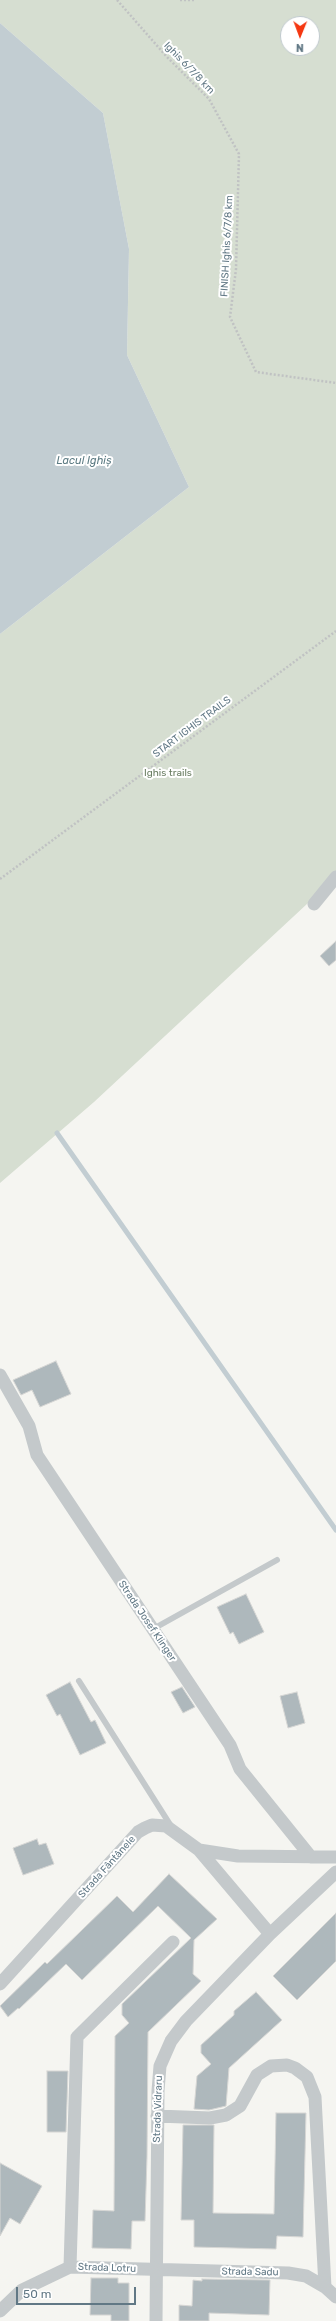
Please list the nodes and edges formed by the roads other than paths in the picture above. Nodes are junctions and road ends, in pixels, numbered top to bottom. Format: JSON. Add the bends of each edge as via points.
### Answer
{"nodes":[{"id":1,"x":336,"y":877,"type":"edge"},
{"id":2,"x":314,"y":904,"type":"dead end"},
{"id":3,"x":0,"y":1375,"type":"edge"},
{"id":4,"x":277,"y":1560,"type":"dead end"},
{"id":5,"x":153,"y":1629,"type":"junction"},
{"id":6,"x":80,"y":1681,"type":"dead end"},
{"id":7,"x":173,"y":1829,"type":"junction"},
{"id":8,"x":199,"y":1850,"type":"junction"},
{"id":9,"x":311,"y":1857,"type":"junction"},
{"id":10,"x":336,"y":1857,"type":"edge"},
{"id":11,"x":336,"y":1872,"type":"edge"},
{"id":12,"x":270,"y":1934,"type":"junction"},
{"id":13,"x":173,"y":1942,"type":"dead end"},
{"id":14,"x":0,"y":1981,"type":"edge"},
{"id":15,"x":157,"y":2116,"type":"junction"},
{"id":16,"x":70,"y":2267,"type":"junction"},
{"id":17,"x":156,"y":2270,"type":"junction"},
{"id":18,"x":325,"y":2287,"type":"junction"},
{"id":19,"x":336,"y":2297,"type":"edge"},
{"id":20,"x":0,"y":2311,"type":"edge"},
{"id":21,"x":156,"y":2321,"type":"edge"}],
"edges":[{"from":1,"to":2,"type":"street"},
{"from":3,"to":5,"type":"street","name":"Strada Josef Klinger","via":[[29,1426],[37,1455]]},
{"from":4,"to":5,"type":"lane"},
{"from":5,"to":9,"type":"street","name":"Strada Josef Klinger","via":[[230,1745],[240,1769]]},
{"from":6,"to":7,"type":"lane"},
{"from":7,"to":8,"type":"street","name":"Strada Fântânele"},
{"from":7,"to":14,"type":"street","name":"Strada Fântânele","via":[[159,1825],[138,1832]]},
{"from":8,"to":9,"type":"street","via":[[238,1856]]},
{"from":8,"to":12,"type":"street","name":"Strada Fântânele"},
{"from":9,"to":10,"type":"street"},
{"from":11,"to":12,"type":"street","name":"Strada Vidraru"},
{"from":12,"to":15,"type":"street","name":"Strada Vidraru","via":[[186,2021],[171,2041],[160,2066]]},
{"from":13,"to":16,"type":"street","via":[[77,2037]]},
{"from":15,"to":17,"type":"street","name":"Strada Vidraru"},
{"from":15,"to":18,"type":"street","via":[[210,2118],[226,2115],[240,2106],[257,2075],[271,2066],[287,2065],[307,2077],[315,2097]]},
{"from":16,"to":17,"type":"street","name":"Strada Lotru"},
{"from":16,"to":20,"type":"street","name":"Strada Lotru","via":[[22,2290]]},
{"from":17,"to":18,"type":"street","name":"Strada Sadu","via":[[288,2273],[306,2276]]},
{"from":17,"to":21,"type":"street","name":"Strada Vidraru"},
{"from":18,"to":19,"type":"street","name":"Strada Sadu"}]}
